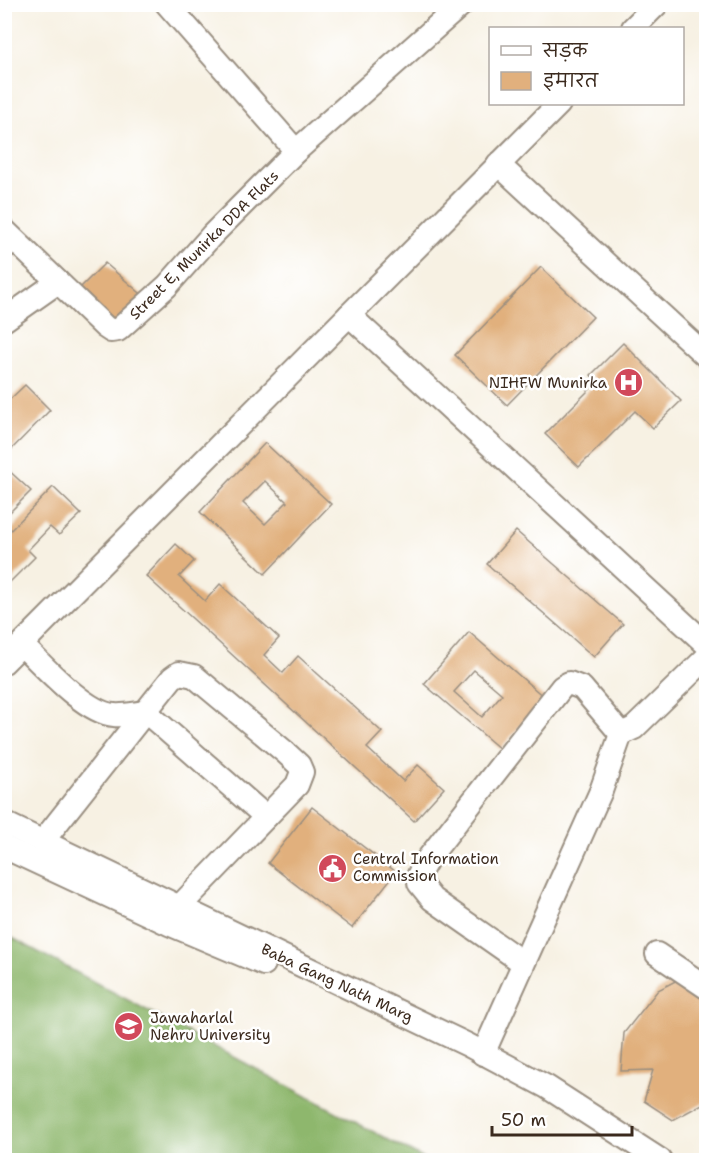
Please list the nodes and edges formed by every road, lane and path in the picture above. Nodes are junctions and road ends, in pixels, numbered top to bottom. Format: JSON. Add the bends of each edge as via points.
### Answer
{"nodes":[{"id":1,"x":167,"y":4,"type":"edge"},
{"id":2,"x":462,"y":4,"type":"edge"},
{"id":3,"x":657,"y":4,"type":"edge"},
{"id":4,"x":634,"y":27,"type":"edge"},
{"id":5,"x":558,"y":105,"type":"edge"},
{"id":6,"x":296,"y":151,"type":"junction"},
{"id":7,"x":498,"y":165,"type":"junction"},
{"id":8,"x":4,"y":230,"type":"edge"},
{"id":9,"x":57,"y":282,"type":"junction"},
{"id":10,"x":349,"y":315,"type":"junction"},
{"id":11,"x":4,"y":320,"type":"edge"},
{"id":12,"x":706,"y":356,"type":"edge"},
{"id":13,"x":21,"y":645,"type":"junction"},
{"id":14,"x":706,"y":645,"type":"edge"},
{"id":15,"x":706,"y":658,"type":"edge"},
{"id":16,"x":4,"y":662,"type":"edge"},
{"id":17,"x":146,"y":712,"type":"junction"},
{"id":18,"x":621,"y":734,"type":"junction"},
{"id":19,"x":266,"y":817,"type":"junction"},
{"id":20,"x":4,"y":823,"type":"edge"},
{"id":21,"x":43,"y":842,"type":"junction"},
{"id":22,"x":4,"y":847,"type":"edge"},
{"id":23,"x":174,"y":916,"type":"junction"},
{"id":24,"x":657,"y":954,"type":"dead end"},
{"id":25,"x":522,"y":962,"type":"junction"},
{"id":26,"x":706,"y":987,"type":"edge"},
{"id":27,"x":483,"y":1054,"type":"junction"},
{"id":28,"x":636,"y":1161,"type":"edge"},
{"id":29,"x":660,"y":1161,"type":"edge"}],
"edges":[{"from":1,"to":6,"type":"street"},
{"from":2,"to":6,"type":"street"},
{"from":3,"to":4,"type":"street"},
{"from":5,"to":7,"type":"street"},
{"from":6,"to":9,"type":"street","name":"Street E, Munirka DDA Flats","via":[[167,286],[118,330],[105,327]]},
{"from":7,"to":10,"type":"street"},
{"from":7,"to":12,"type":"street"},
{"from":8,"to":9,"type":"street","name":"Street E, Munirka DDA Flats"},
{"from":9,"to":11,"type":"street"},
{"from":10,"to":13,"type":"street"},
{"from":10,"to":14,"type":"street"},
{"from":13,"to":16,"type":"street"},
{"from":13,"to":17,"type":"street","via":[[60,682],[101,712],[113,716]]},
{"from":15,"to":18,"type":"street","via":[[634,729]]},
{"from":17,"to":19,"type":"street"},
{"from":17,"to":19,"type":"street","via":[[172,678],[186,672],[285,752],[299,765],[300,779]]},
{"from":17,"to":21,"type":"street"},
{"from":18,"to":25,"type":"street","via":[[601,790]]},
{"from":18,"to":25,"type":"street","via":[[582,688],[569,683],[562,687],[419,874],[419,883],[432,899]]},
{"from":19,"to":23,"type":"street"},
{"from":20,"to":21,"type":"street","name":"Baba Gang Nath Marg"},
{"from":21,"to":23,"type":"street","name":"Baba Gang Nath Marg"},
{"from":22,"to":23,"type":"street","name":"Baba Gang Nath Marg"},
{"from":23,"to":27,"type":"street","name":"Baba Gang Nath Marg"},
{"from":23,"to":28,"type":"street","name":"Baba Gang Nath Marg","via":[[494,1074]]},
{"from":24,"to":26,"type":"street"},
{"from":25,"to":27,"type":"street"},
{"from":27,"to":29,"type":"street","name":"Baba Gang Nath Marg","via":[[547,1087]]}]}
